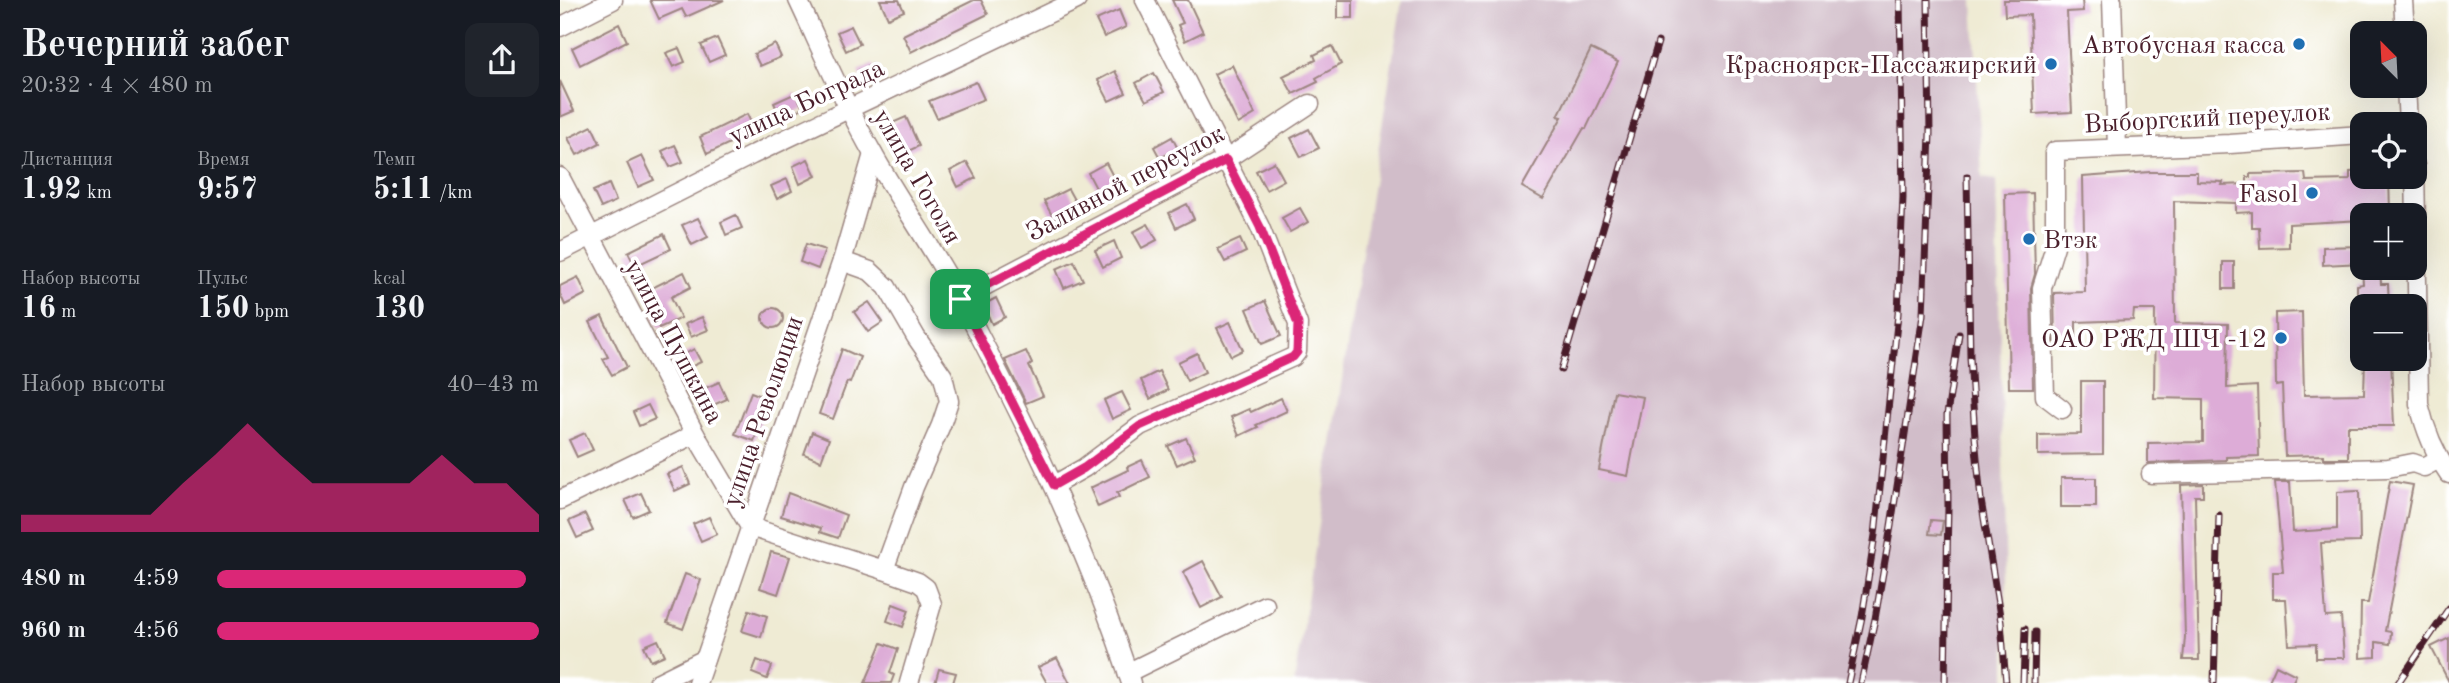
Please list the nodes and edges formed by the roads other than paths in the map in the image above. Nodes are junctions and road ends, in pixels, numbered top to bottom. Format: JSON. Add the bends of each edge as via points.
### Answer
{"nodes":[{"id":1,"x":613,"y":0,"type":"edge"},
{"id":2,"x":798,"y":0,"type":"edge"},
{"id":3,"x":1077,"y":0,"type":"edge"},
{"id":4,"x":1145,"y":0,"type":"edge"},
{"id":5,"x":2112,"y":0,"type":"edge"},
{"id":6,"x":2403,"y":0,"type":"edge"},
{"id":7,"x":2404,"y":21,"type":"edge"},
{"id":8,"x":560,"y":27,"type":"edge"},
{"id":9,"x":1310,"y":104,"type":"dead end"},
{"id":10,"x":849,"y":110,"type":"junction"},
{"id":11,"x":2350,"y":136,"type":"edge"},
{"id":12,"x":2117,"y":148,"type":"junction"},
{"id":13,"x":873,"y":155,"type":"junction"},
{"id":14,"x":1226,"y":160,"type":"junction"},
{"id":15,"x":560,"y":177,"type":"edge"},
{"id":16,"x":2415,"y":189,"type":"edge"},
{"id":17,"x":590,"y":237,"type":"junction"},
{"id":18,"x":560,"y":252,"type":"edge"},
{"id":19,"x":842,"y":261,"type":"junction"},
{"id":20,"x":960,"y":299,"type":"junction"},
{"id":21,"x":2062,"y":409,"type":"dead end"},
{"id":22,"x":695,"y":434,"type":"junction"},
{"id":23,"x":2444,"y":467,"type":"edge"},
{"id":24,"x":2151,"y":474,"type":"dead end"},
{"id":25,"x":1054,"y":485,"type":"junction"},
{"id":26,"x":560,"y":500,"type":"edge"},
{"id":27,"x":750,"y":527,"type":"junction"},
{"id":28,"x":884,"y":570,"type":"junction"},
{"id":29,"x":1265,"y":604,"type":"dead end"},
{"id":30,"x":705,"y":659,"type":"junction"},
{"id":31,"x":1129,"y":678,"type":"edge"},
{"id":32,"x":657,"y":683,"type":"edge"},
{"id":33,"x":697,"y":683,"type":"edge"},
{"id":34,"x":909,"y":683,"type":"edge"}],
"edges":[{"from":1,"to":8,"type":"street"},
{"from":2,"to":10,"type":"street","name":"улица Гоголя"},
{"from":3,"to":10,"type":"street","name":"улица Бограда"},
{"from":4,"to":14,"type":"street"},
{"from":5,"to":12,"type":"street"},
{"from":6,"to":7,"type":"street"},
{"from":9,"to":14,"type":"street","name":"Заливной переулок"},
{"from":10,"to":13,"type":"street","name":"улица Гоголя"},
{"from":10,"to":17,"type":"street","name":"улица Бограда"},
{"from":11,"to":12,"type":"street","name":"Выборгский переулок"},
{"from":12,"to":21,"type":"street","name":"Выборгский переулок","via":[[2055,150],[2055,246],[2042,288],[2045,397]]},
{"from":13,"to":19,"type":"street","name":"улица Революции"},
{"from":13,"to":20,"type":"street","name":"улица Гоголя"},
{"from":14,"to":20,"type":"street","name":"Заливной переулок"},
{"from":14,"to":25,"type":"street","via":[[1260,227],[1298,324],[1297,352],[1140,426]]},
{"from":15,"to":17,"type":"street","name":"улица Пушкина"},
{"from":16,"to":23,"type":"street","via":[[2419,404]]},
{"from":17,"to":18,"type":"street","name":"улица Бограда"},
{"from":17,"to":22,"type":"street","name":"улица Пушкина"},
{"from":19,"to":27,"type":"street","name":"улица Революции"},
{"from":19,"to":28,"type":"street","via":[[870,271],[887,287],[943,376],[949,401]]},
{"from":20,"to":25,"type":"street","name":"улица Гоголя"},
{"from":22,"to":26,"type":"street"},
{"from":22,"to":27,"type":"street","name":"улица Пушкина"},
{"from":23,"to":24,"type":"street","via":[[2413,463],[2388,468]]},
{"from":25,"to":31,"type":"street","name":"улица Гоголя"},
{"from":27,"to":28,"type":"street"},
{"from":27,"to":30,"type":"street","name":"улица Революции"},
{"from":28,"to":34,"type":"street","via":[[918,582],[926,588],[932,604]]},
{"from":29,"to":31,"type":"street"},
{"from":30,"to":32,"type":"street"},
{"from":30,"to":33,"type":"street","name":"улица Революции"}]}
